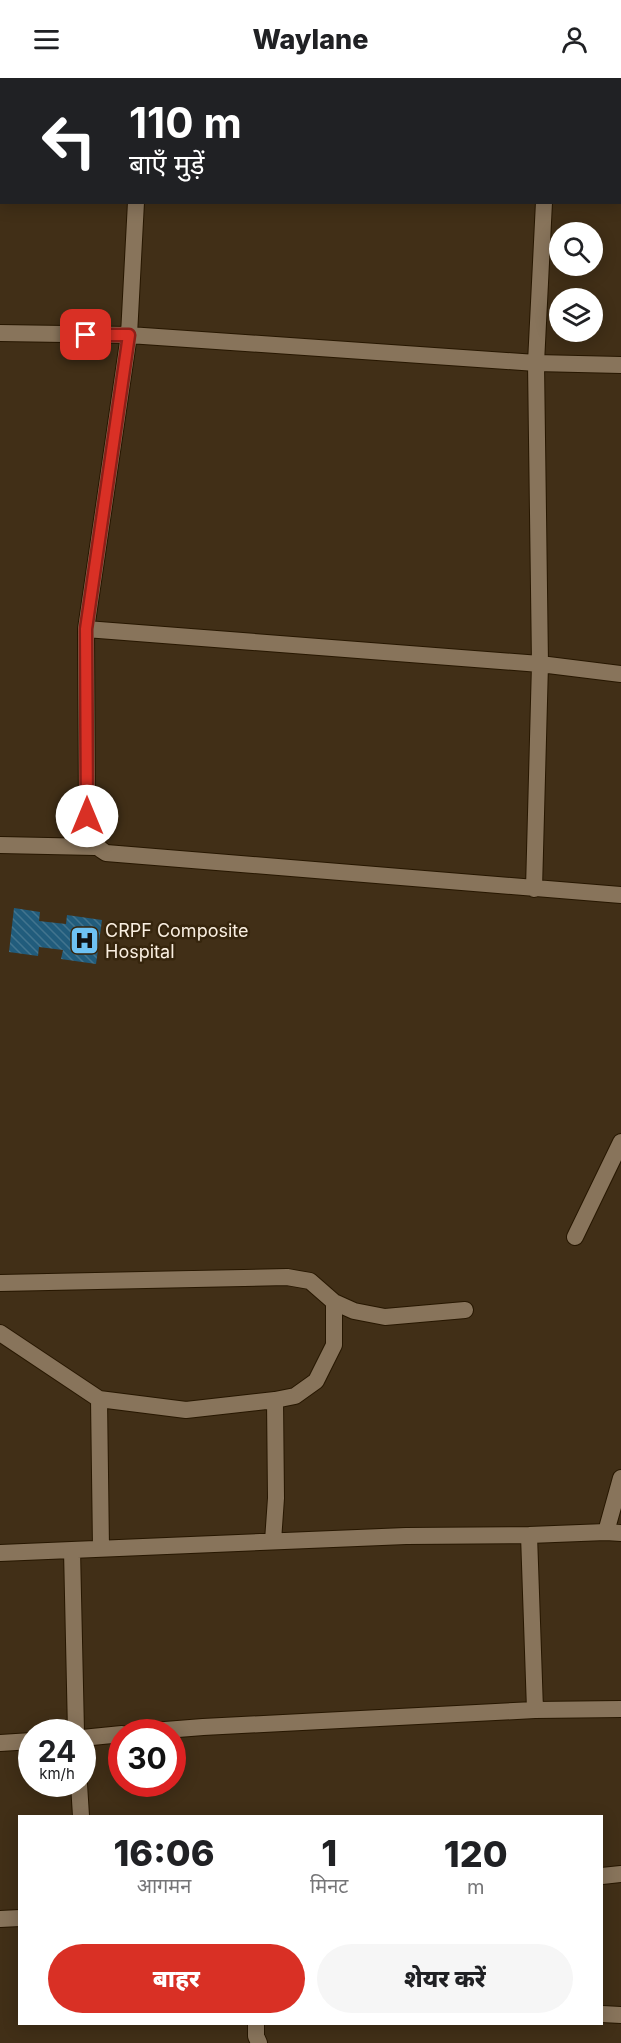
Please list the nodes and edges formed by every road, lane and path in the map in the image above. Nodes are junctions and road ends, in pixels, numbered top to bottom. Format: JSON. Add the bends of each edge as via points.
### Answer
{"nodes":[{"id":1,"x":136,"y":204,"type":"edge"},
{"id":2,"x":543,"y":204,"type":"edge"},
{"id":3,"x":0,"y":333,"type":"edge"},
{"id":4,"x":129,"y":335,"type":"junction"},
{"id":5,"x":536,"y":363,"type":"junction"},
{"id":6,"x":621,"y":365,"type":"edge"},
{"id":7,"x":86,"y":629,"type":"junction"},
{"id":8,"x":540,"y":664,"type":"junction"},
{"id":9,"x":621,"y":674,"type":"edge"},
{"id":10,"x":0,"y":845,"type":"edge"},
{"id":11,"x":95,"y":847,"type":"junction"},
{"id":12,"x":534,"y":889,"type":"junction"},
{"id":13,"x":621,"y":895,"type":"edge"},
{"id":14,"x":621,"y":1142,"type":"edge"},
{"id":15,"x":575,"y":1237,"type":"dead end"},
{"id":16,"x":0,"y":1283,"type":"edge"},
{"id":17,"x":334,"y":1302,"type":"junction"},
{"id":18,"x":465,"y":1310,"type":"dead end"},
{"id":19,"x":0,"y":1334,"type":"edge"},
{"id":20,"x":99,"y":1399,"type":"junction"},
{"id":21,"x":275,"y":1400,"type":"junction"},
{"id":22,"x":621,"y":1478,"type":"edge"},
{"id":23,"x":613,"y":1532,"type":"edge"},
{"id":24,"x":529,"y":1535,"type":"junction"},
{"id":25,"x":273,"y":1541,"type":"junction"},
{"id":26,"x":101,"y":1548,"type":"junction"},
{"id":27,"x":72,"y":1550,"type":"junction"},
{"id":28,"x":0,"y":1553,"type":"edge"},
{"id":29,"x":621,"y":1709,"type":"edge"},
{"id":30,"x":535,"y":1710,"type":"junction"},
{"id":31,"x":76,"y":1719,"type":"edge"},
{"id":32,"x":186,"y":1728,"type":"edge"},
{"id":33,"x":18,"y":1742,"type":"edge"},
{"id":34,"x":0,"y":1743,"type":"edge"},
{"id":35,"x":80,"y":1797,"type":"edge"},
{"id":36,"x":81,"y":1815,"type":"edge"},
{"id":37,"x":621,"y":1874,"type":"edge"},
{"id":38,"x":603,"y":1876,"type":"edge"},
{"id":39,"x":18,"y":1918,"type":"edge"},
{"id":40,"x":0,"y":1919,"type":"edge"},
{"id":41,"x":603,"y":2014,"type":"edge"},
{"id":42,"x":621,"y":2015,"type":"edge"},
{"id":43,"x":256,"y":2025,"type":"edge"},
{"id":44,"x":259,"y":2043,"type":"edge"}],
"edges":[{"from":1,"to":4,"type":"street"},
{"from":2,"to":5,"type":"street"},
{"from":3,"to":4,"type":"street"},
{"from":4,"to":5,"type":"street"},
{"from":4,"to":7,"type":"street"},
{"from":5,"to":6,"type":"street"},
{"from":5,"to":8,"type":"street"},
{"from":7,"to":8,"type":"street"},
{"from":7,"to":11,"type":"street","via":[[87,816]]},
{"from":8,"to":9,"type":"street"},
{"from":8,"to":12,"type":"street"},
{"from":10,"to":11,"type":"street"},
{"from":11,"to":12,"type":"street","via":[[106,853]]},
{"from":12,"to":13,"type":"street"},
{"from":14,"to":15,"type":"street"},
{"from":16,"to":17,"type":"street","via":[[286,1277],[310,1281]]},
{"from":17,"to":18,"type":"street","via":[[385,1317]]},
{"from":17,"to":21,"type":"street","via":[[334,1345],[316,1381],[295,1396]]},
{"from":19,"to":20,"type":"street"},
{"from":20,"to":21,"type":"street","via":[[186,1410]]},
{"from":20,"to":26,"type":"street"},
{"from":21,"to":25,"type":"street"},
{"from":22,"to":23,"type":"street"},
{"from":23,"to":24,"type":"street"},
{"from":24,"to":25,"type":"street"},
{"from":24,"to":30,"type":"street"},
{"from":25,"to":26,"type":"street"},
{"from":26,"to":27,"type":"street"},
{"from":27,"to":28,"type":"street"},
{"from":27,"to":31,"type":"street"},
{"from":29,"to":30,"type":"street"},
{"from":30,"to":32,"type":"street"},
{"from":33,"to":34,"type":"street"},
{"from":35,"to":36,"type":"street"},
{"from":37,"to":38,"type":"street"},
{"from":39,"to":40,"type":"street"},
{"from":41,"to":42,"type":"street"},
{"from":43,"to":44,"type":"street"}]}
